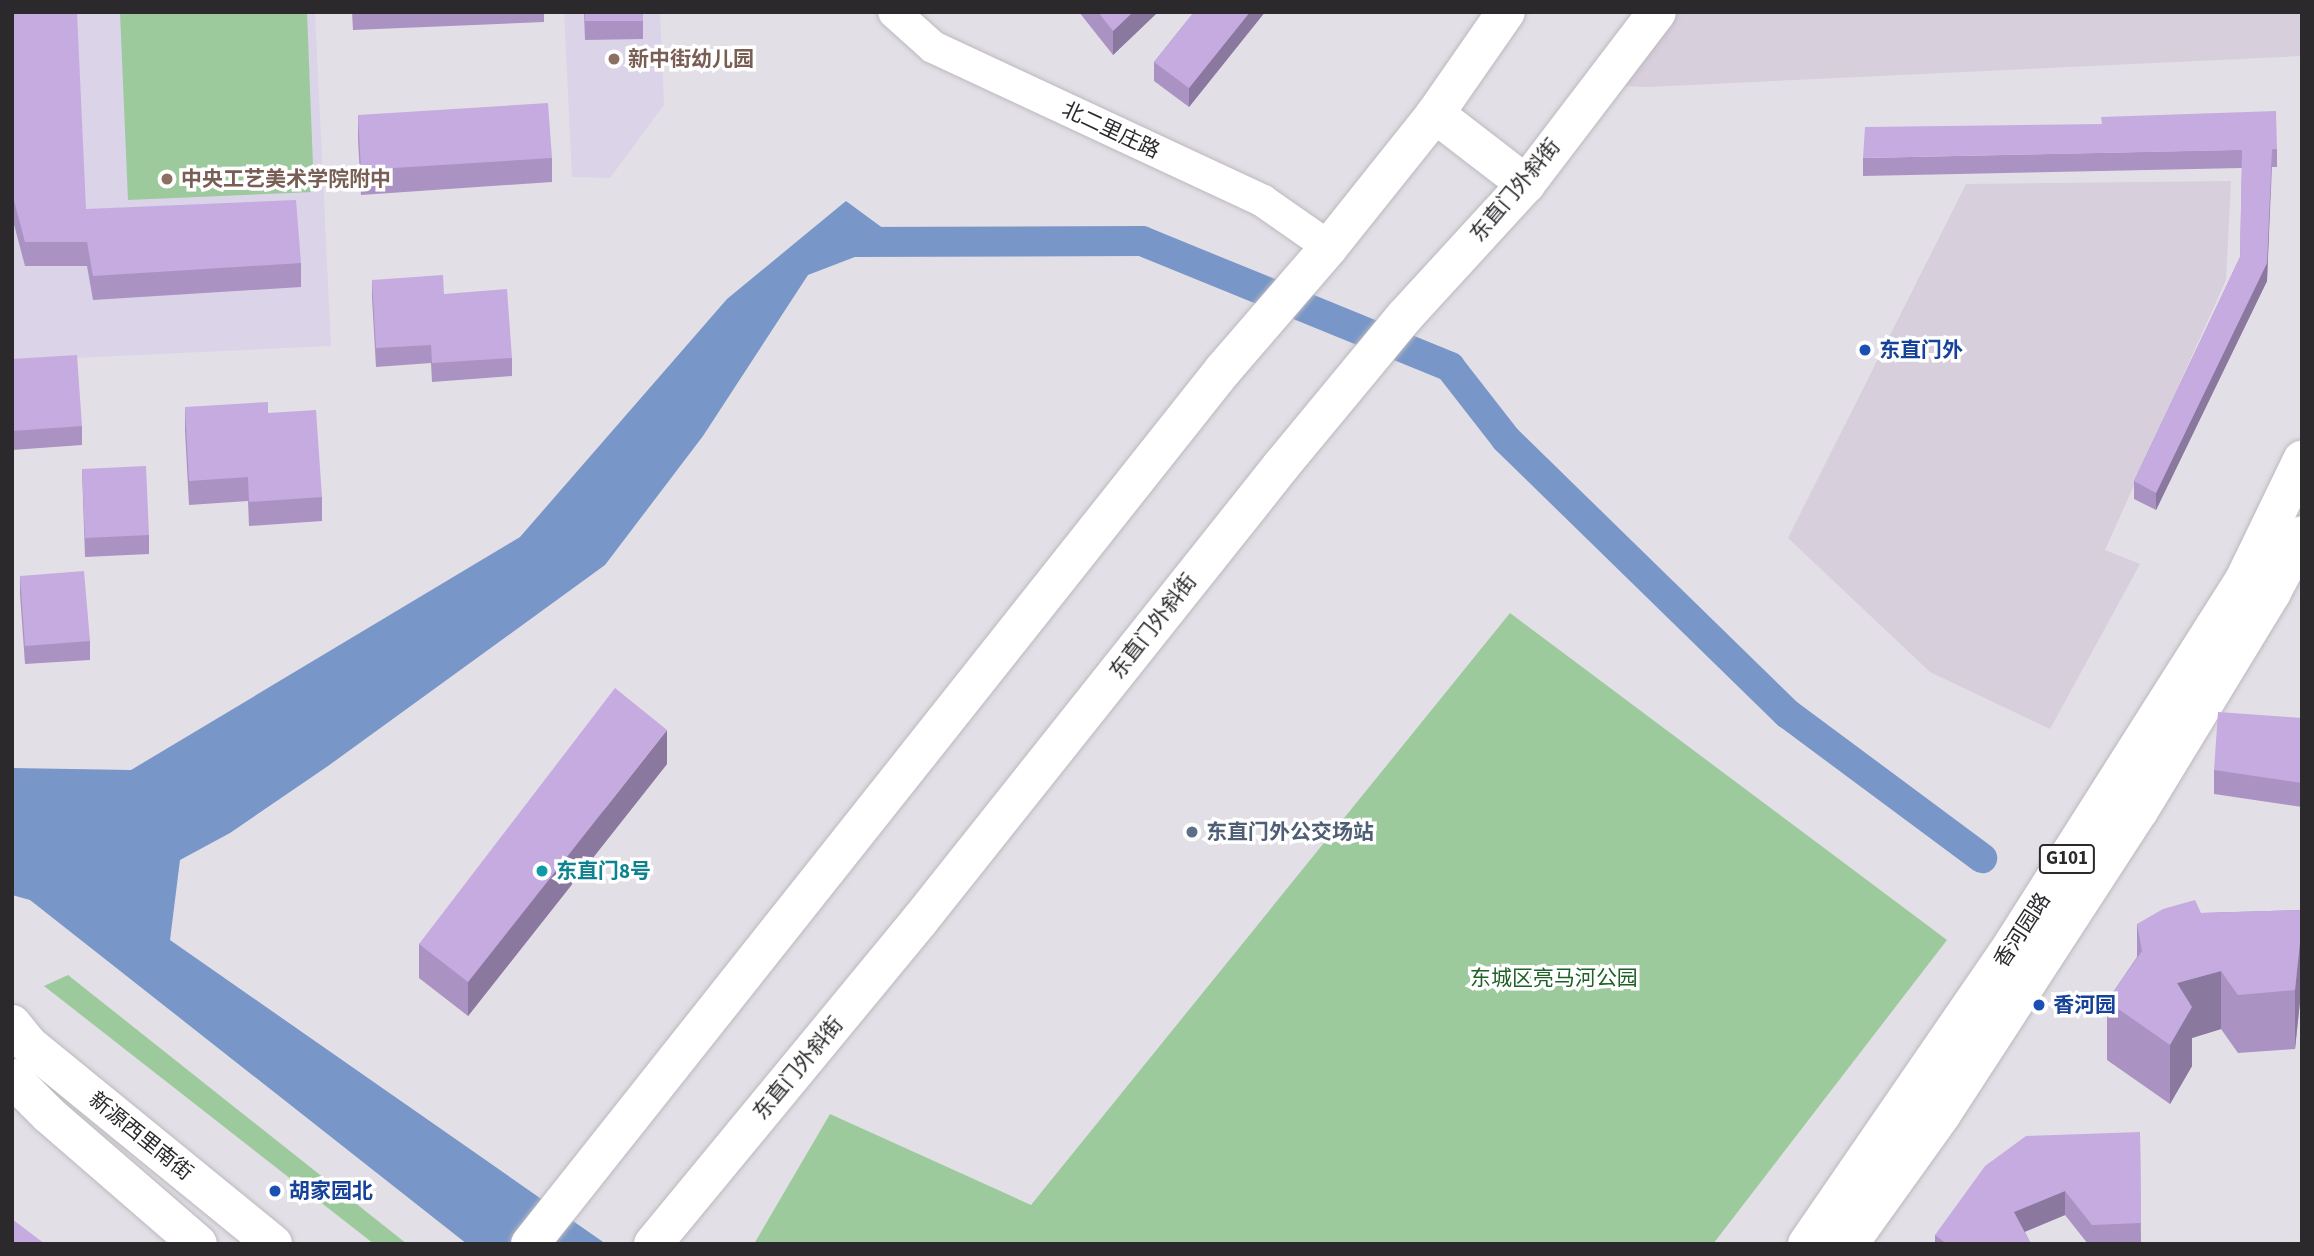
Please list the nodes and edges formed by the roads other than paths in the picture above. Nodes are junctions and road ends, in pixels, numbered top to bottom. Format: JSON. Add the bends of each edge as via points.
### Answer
{"nodes":[{"id":1,"x":894,"y":12,"type":"edge"},
{"id":2,"x":1506,"y":12,"type":"edge"},
{"id":3,"x":1657,"y":12,"type":"edge"},
{"id":4,"x":1435,"y":114,"type":"junction"},
{"id":5,"x":1526,"y":184,"type":"junction"},
{"id":6,"x":1329,"y":247,"type":"junction"},
{"id":7,"x":2302,"y":460,"type":"edge"},
{"id":8,"x":2302,"y":535,"type":"edge"},
{"id":9,"x":12,"y":1024,"type":"edge"},
{"id":10,"x":12,"y":1079,"type":"edge"},
{"id":11,"x":198,"y":1244,"type":"edge"},
{"id":12,"x":273,"y":1244,"type":"edge"},
{"id":13,"x":530,"y":1244,"type":"edge"},
{"id":14,"x":653,"y":1244,"type":"edge"},
{"id":15,"x":1807,"y":1244,"type":"edge"},
{"id":16,"x":1849,"y":1244,"type":"edge"}],
"edges":[{"from":1,"to":6,"type":"street","name":"北二里庄路","via":[[933,47],[1263,201]]},
{"from":2,"to":4,"type":"main road"},
{"from":3,"to":5,"type":"main road","name":"东直门外斜街"},
{"from":4,"to":5,"type":"main road"},
{"from":4,"to":6,"type":"main road"},
{"from":5,"to":14,"type":"main road","name":"东直门外斜街","via":[[1406,315]]},
{"from":6,"to":13,"type":"main road","via":[[1223,370]]},
{"from":7,"to":15,"type":"main road","name":"香河园路","number":"G101","via":[[2243,582],[2013,944]]},
{"from":8,"to":16,"type":"main road","name":"香河园路","number":"G101","via":[[2272,592],[2101,870],[1942,1114]]},
{"from":9,"to":12,"type":"main road","name":"新源西里南街","via":[[29,1045]]},
{"from":10,"to":11,"type":"main road","name":"新源西里南街"}]}
